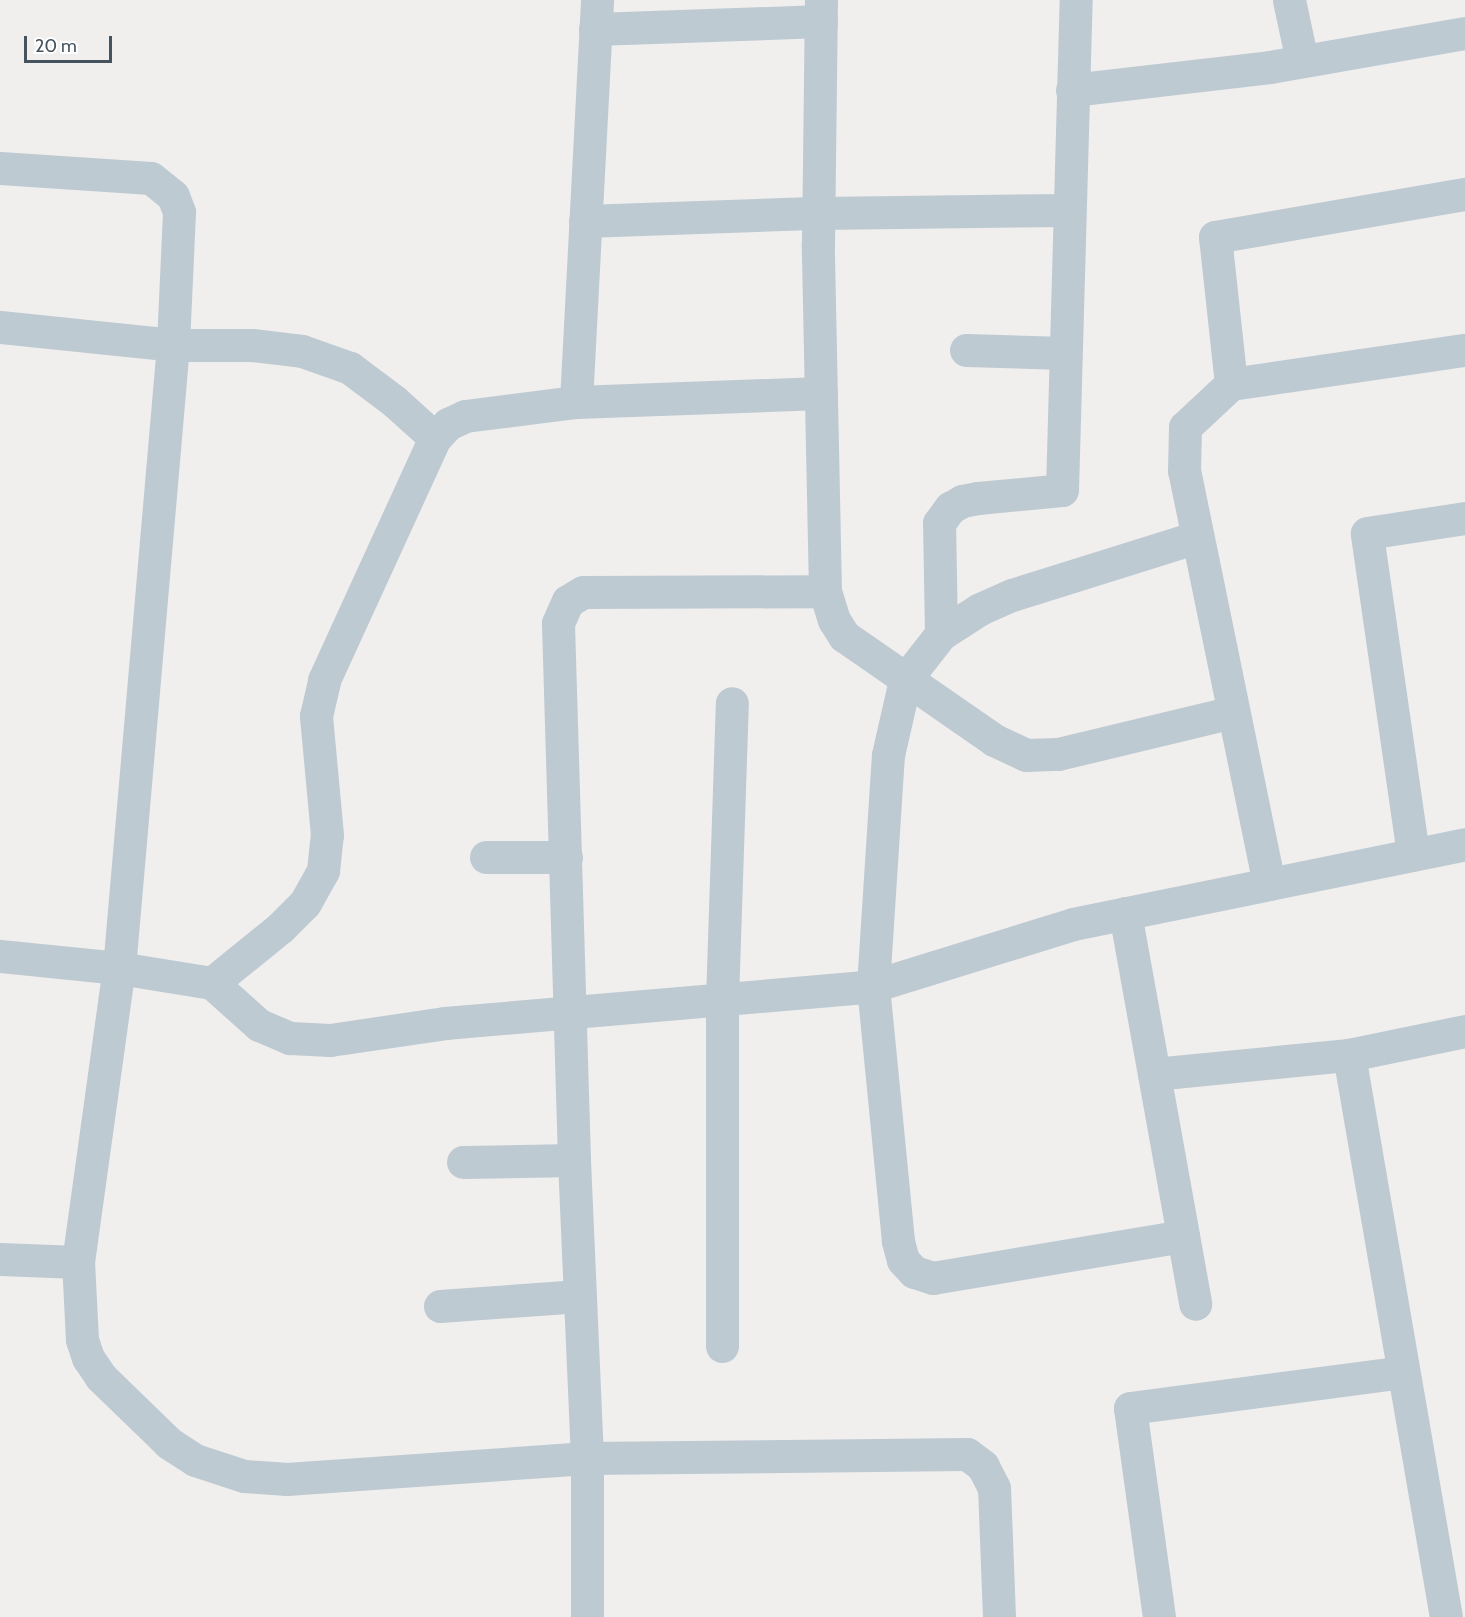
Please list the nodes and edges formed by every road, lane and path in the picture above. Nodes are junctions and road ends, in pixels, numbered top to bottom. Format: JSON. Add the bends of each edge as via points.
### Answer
{"nodes":[{"id":1,"x":1076,"y":0,"type":"edge"},
{"id":2,"x":1289,"y":0,"type":"edge"},
{"id":3,"x":821,"y":10,"type":"edge"},
{"id":4,"x":596,"y":14,"type":"edge"},
{"id":5,"x":1465,"y":33,"type":"edge"},
{"id":6,"x":1302,"y":61,"type":"junction"},
{"id":7,"x":1072,"y":90,"type":"junction"},
{"id":8,"x":0,"y":168,"type":"edge"},
{"id":9,"x":1465,"y":194,"type":"edge"},
{"id":10,"x":1069,"y":210,"type":"junction"},
{"id":11,"x":819,"y":213,"type":"junction"},
{"id":12,"x":585,"y":221,"type":"junction"},
{"id":13,"x":0,"y":327,"type":"edge"},
{"id":14,"x":173,"y":345,"type":"junction"},
{"id":15,"x":966,"y":350,"type":"dead end"},
{"id":16,"x":1465,"y":350,"type":"edge"},
{"id":17,"x":1065,"y":352,"type":"junction"},
{"id":18,"x":1231,"y":384,"type":"junction"},
{"id":19,"x":821,"y":393,"type":"junction"},
{"id":20,"x":576,"y":402,"type":"junction"},
{"id":21,"x":435,"y":438,"type":"junction"},
{"id":22,"x":1465,"y":518,"type":"edge"},
{"id":23,"x":1197,"y":537,"type":"junction"},
{"id":24,"x":825,"y":591,"type":"junction"},
{"id":25,"x":941,"y":634,"type":"junction"},
{"id":26,"x":905,"y":680,"type":"junction"},
{"id":27,"x":732,"y":703,"type":"dead end"},
{"id":28,"x":1233,"y":712,"type":"junction"},
{"id":29,"x":1465,"y":844,"type":"edge"},
{"id":30,"x":1413,"y":854,"type":"junction"},
{"id":31,"x":486,"y":857,"type":"dead end"},
{"id":32,"x":566,"y":857,"type":"junction"},
{"id":33,"x":1269,"y":884,"type":"junction"},
{"id":34,"x":1125,"y":914,"type":"junction"},
{"id":35,"x":0,"y":956,"type":"edge"},
{"id":36,"x":119,"y":968,"type":"junction"},
{"id":37,"x":212,"y":982,"type":"junction"},
{"id":38,"x":873,"y":986,"type":"junction"},
{"id":39,"x":722,"y":1000,"type":"junction"},
{"id":40,"x":570,"y":1012,"type":"junction"},
{"id":41,"x":1465,"y":1031,"type":"edge"},
{"id":42,"x":1349,"y":1056,"type":"junction"},
{"id":43,"x":1154,"y":1074,"type":"junction"},
{"id":44,"x":574,"y":1160,"type":"junction"},
{"id":45,"x":463,"y":1162,"type":"dead end"},
{"id":46,"x":1183,"y":1236,"type":"junction"},
{"id":47,"x":0,"y":1259,"type":"edge"},
{"id":48,"x":78,"y":1262,"type":"junction"},
{"id":49,"x":580,"y":1296,"type":"junction"},
{"id":50,"x":1195,"y":1304,"type":"dead end"},
{"id":51,"x":440,"y":1306,"type":"dead end"},
{"id":52,"x":722,"y":1346,"type":"dead end"},
{"id":53,"x":1402,"y":1372,"type":"junction"},
{"id":54,"x":587,"y":1458,"type":"junction"},
{"id":55,"x":587,"y":1617,"type":"edge"},
{"id":56,"x":999,"y":1617,"type":"edge"},
{"id":57,"x":1159,"y":1617,"type":"edge"},
{"id":58,"x":1446,"y":1617,"type":"edge"}],
"edges":[{"from":1,"to":7,"type":"street"},
{"from":2,"to":6,"type":"street"},
{"from":3,"to":4,"type":"street"},
{"from":3,"to":11,"type":"street"},
{"from":4,"to":12,"type":"street"},
{"from":5,"to":6,"type":"street"},
{"from":6,"to":7,"type":"street"},
{"from":7,"to":10,"type":"street"},
{"from":8,"to":14,"type":"street","via":[[151,178],[173,196],[179,212]]},
{"from":9,"to":18,"type":"street","via":[[1215,237]]},
{"from":10,"to":11,"type":"street"},
{"from":10,"to":17,"type":"street"},
{"from":11,"to":12,"type":"street"},
{"from":11,"to":19,"type":"street"},
{"from":12,"to":20,"type":"street"},
{"from":13,"to":14,"type":"street"},
{"from":14,"to":21,"type":"street","via":[[252,345],[303,351],[350,368]]},
{"from":14,"to":36,"type":"street"},
{"from":15,"to":17,"type":"street"},
{"from":16,"to":18,"type":"street"},
{"from":17,"to":25,"type":"street","via":[[1062,490],[978,498],[950,508],[939,523]]},
{"from":18,"to":23,"type":"street","via":[[1185,427],[1184,471]]},
{"from":19,"to":20,"type":"street"},
{"from":19,"to":24,"type":"street"},
{"from":20,"to":21,"type":"street","via":[[465,416],[448,424]]},
{"from":21,"to":37,"type":"street","via":[[324,680],[316,716],[327,835],[322,871],[305,903]]},
{"from":22,"to":30,"type":"street","via":[[1367,533]]},
{"from":23,"to":25,"type":"street","via":[[1012,595],[980,609]]},
{"from":23,"to":28,"type":"street"},
{"from":24,"to":26,"type":"street","via":[[844,636]]},
{"from":24,"to":32,"type":"street","via":[[583,592],[568,601],[558,623]]},
{"from":25,"to":26,"type":"street"},
{"from":26,"to":28,"type":"street","via":[[994,740],[1026,754],[1058,754]]},
{"from":26,"to":38,"type":"street","via":[[888,755]]},
{"from":27,"to":39,"type":"street"},
{"from":28,"to":33,"type":"street"},
{"from":29,"to":30,"type":"street"},
{"from":30,"to":33,"type":"street"},
{"from":31,"to":32,"type":"street"},
{"from":32,"to":40,"type":"street"},
{"from":33,"to":34,"type":"street"},
{"from":34,"to":38,"type":"street","via":[[1073,924]]},
{"from":34,"to":43,"type":"street"},
{"from":35,"to":36,"type":"street"},
{"from":36,"to":37,"type":"street"},
{"from":36,"to":48,"type":"street"},
{"from":37,"to":40,"type":"street","via":[[259,1025],[290,1038],[330,1040],[445,1023]]},
{"from":38,"to":39,"type":"street"},
{"from":38,"to":46,"type":"street","via":[[898,1241],[903,1260],[914,1272],[933,1278]]},
{"from":39,"to":40,"type":"street"},
{"from":39,"to":52,"type":"street"},
{"from":40,"to":44,"type":"street"},
{"from":41,"to":42,"type":"street"},
{"from":42,"to":43,"type":"street"},
{"from":42,"to":53,"type":"street"},
{"from":43,"to":46,"type":"street"},
{"from":44,"to":45,"type":"street"},
{"from":44,"to":49,"type":"street"},
{"from":46,"to":50,"type":"street"},
{"from":47,"to":48,"type":"street"},
{"from":48,"to":54,"type":"street","via":[[82,1340],[88,1358],[101,1377],[169,1443],[195,1460],[244,1476],[287,1479]]},
{"from":49,"to":51,"type":"street"},
{"from":49,"to":54,"type":"street"},
{"from":53,"to":57,"type":"street","via":[[1130,1408]]},
{"from":53,"to":58,"type":"street"},
{"from":54,"to":55,"type":"street"},
{"from":54,"to":56,"type":"street","via":[[966,1454],[983,1466],[994,1488]]}]}
